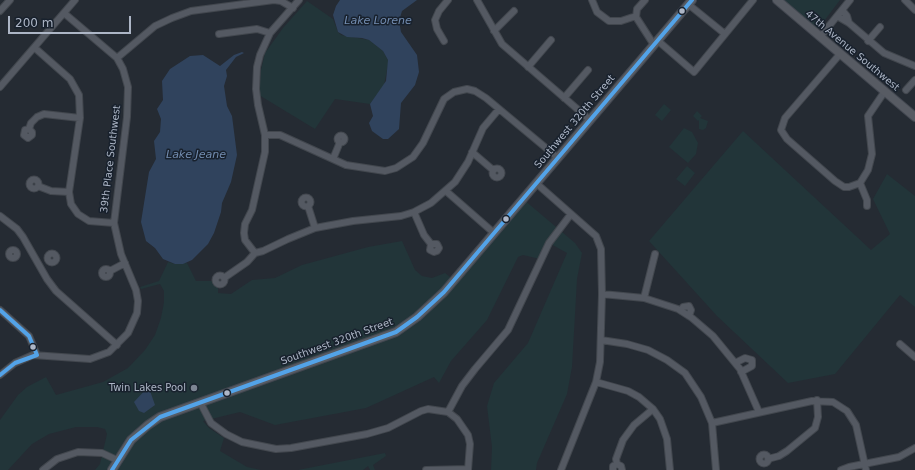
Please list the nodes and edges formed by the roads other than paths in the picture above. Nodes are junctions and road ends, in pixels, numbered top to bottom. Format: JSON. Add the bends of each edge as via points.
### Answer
{"nodes":[{"id":1,"x":10,"y":0,"type":"edge"},
{"id":2,"x":75,"y":0,"type":"edge"},
{"id":3,"x":299,"y":0,"type":"edge"},
{"id":4,"x":448,"y":0,"type":"edge"},
{"id":5,"x":477,"y":0,"type":"edge"},
{"id":6,"x":592,"y":0,"type":"edge"},
{"id":7,"x":645,"y":0,"type":"edge"},
{"id":8,"x":753,"y":0,"type":"edge"},
{"id":9,"x":776,"y":0,"type":"edge"},
{"id":10,"x":850,"y":0,"type":"edge"},
{"id":11,"x":905,"y":0,"type":"edge"},
{"id":12,"x":690,"y":2,"type":"edge"},
{"id":13,"x":293,"y":8,"type":"junction"},
{"id":14,"x":842,"y":10,"type":"junction"},
{"id":15,"x":915,"y":10,"type":"edge"},
{"id":16,"x":514,"y":11,"type":"dead end"},
{"id":17,"x":0,"y":12,"type":"edge"},
{"id":18,"x":64,"y":13,"type":"junction"},
{"id":19,"x":636,"y":16,"type":"junction"},
{"id":20,"x":837,"y":16,"type":"junction"},
{"id":21,"x":849,"y":23,"type":"junction"},
{"id":22,"x":880,"y":27,"type":"dead end"},
{"id":23,"x":494,"y":31,"type":"junction"},
{"id":24,"x":270,"y":33,"type":"junction"},
{"id":25,"x":219,"y":34,"type":"dead end"},
{"id":26,"x":725,"y":34,"type":"junction"},
{"id":27,"x":820,"y":37,"type":"junction"},
{"id":28,"x":551,"y":40,"type":"dead end"},
{"id":29,"x":868,"y":41,"type":"junction"},
{"id":30,"x":444,"y":42,"type":"dead end"},
{"id":31,"x":656,"y":42,"type":"junction"},
{"id":32,"x":35,"y":48,"type":"junction"},
{"id":33,"x":840,"y":54,"type":"junction"},
{"id":34,"x":117,"y":58,"type":"junction"},
{"id":35,"x":915,"y":66,"type":"edge"},
{"id":36,"x":528,"y":67,"type":"junction"},
{"id":37,"x":588,"y":70,"type":"dead end"},
{"id":38,"x":915,"y":80,"type":"edge"},
{"id":39,"x":0,"y":87,"type":"edge"},
{"id":40,"x":906,"y":90,"type":"dead end"},
{"id":41,"x":885,"y":91,"type":"junction"},
{"id":42,"x":564,"y":98,"type":"junction"},
{"id":43,"x":499,"y":109,"type":"junction"},
{"id":44,"x":915,"y":117,"type":"edge"},
{"id":45,"x":80,"y":118,"type":"junction"},
{"id":46,"x":590,"y":120,"type":"junction"},
{"id":47,"x":29,"y":129,"type":"dead end"},
{"id":48,"x":265,"y":135,"type":"junction"},
{"id":49,"x":340,"y":142,"type":"dead end"},
{"id":50,"x":472,"y":152,"type":"junction"},
{"id":51,"x":558,"y":158,"type":"junction"},
{"id":52,"x":333,"y":159,"type":"junction"},
{"id":53,"x":493,"y":170,"type":"dead end"},
{"id":54,"x":862,"y":180,"type":"junction"},
{"id":55,"x":536,"y":183,"type":"junction"},
{"id":56,"x":38,"y":186,"type":"dead end"},
{"id":57,"x":446,"y":191,"type":"junction"},
{"id":58,"x":69,"y":192,"type":"junction"},
{"id":59,"x":308,"y":206,"type":"dead end"},
{"id":60,"x":867,"y":206,"type":"dead end"},
{"id":61,"x":414,"y":212,"type":"junction"},
{"id":62,"x":571,"y":214,"type":"junction"},
{"id":63,"x":0,"y":216,"type":"edge"},
{"id":64,"x":114,"y":222,"type":"junction"},
{"id":65,"x":315,"y":228,"type":"junction"},
{"id":66,"x":494,"y":233,"type":"junction"},
{"id":67,"x":431,"y":244,"type":"dead end"},
{"id":68,"x":28,"y":245,"type":"junction"},
{"id":69,"x":16,"y":252,"type":"dead end"},
{"id":70,"x":255,"y":253,"type":"junction"},
{"id":71,"x":655,"y":254,"type":"dead end"},
{"id":72,"x":48,"y":260,"type":"dead end"},
{"id":73,"x":125,"y":263,"type":"junction"},
{"id":74,"x":38,"y":265,"type":"junction"},
{"id":75,"x":110,"y":271,"type":"dead end"},
{"id":76,"x":224,"y":278,"type":"dead end"},
{"id":77,"x":602,"y":294,"type":"junction"},
{"id":78,"x":644,"y":298,"type":"junction"},
{"id":79,"x":0,"y":310,"type":"edge"},
{"id":80,"x":601,"y":340,"type":"junction"},
{"id":81,"x":900,"y":344,"type":"dead end"},
{"id":82,"x":117,"y":345,"type":"junction"},
{"id":83,"x":37,"y":355,"type":"junction"},
{"id":84,"x":915,"y":358,"type":"edge"},
{"id":85,"x":736,"y":363,"type":"junction"},
{"id":86,"x":741,"y":372,"type":"junction"},
{"id":87,"x":0,"y":375,"type":"edge"},
{"id":88,"x":596,"y":382,"type":"junction"},
{"id":89,"x":817,"y":400,"type":"junction"},
{"id":90,"x":200,"y":402,"type":"junction"},
{"id":91,"x":653,"y":409,"type":"junction"},
{"id":92,"x":448,"y":412,"type":"junction"},
{"id":93,"x":759,"y":412,"type":"junction"},
{"id":94,"x":712,"y":423,"type":"junction"},
{"id":95,"x":915,"y":448,"type":"edge"},
{"id":96,"x":768,"y":459,"type":"dead end"},
{"id":97,"x":118,"y":460,"type":"junction"},
{"id":98,"x":617,"y":464,"type":"junction"},
{"id":99,"x":865,"y":467,"type":"edge"},
{"id":100,"x":43,"y":470,"type":"edge"},
{"id":101,"x":112,"y":470,"type":"edge"},
{"id":102,"x":426,"y":470,"type":"edge"},
{"id":103,"x":468,"y":470,"type":"edge"},
{"id":104,"x":561,"y":470,"type":"edge"},
{"id":105,"x":613,"y":470,"type":"edge"},
{"id":106,"x":622,"y":470,"type":"edge"},
{"id":107,"x":670,"y":470,"type":"edge"},
{"id":108,"x":716,"y":470,"type":"edge"},
{"id":109,"x":841,"y":470,"type":"edge"}],
"edges":[{"from":1,"to":17,"type":"street"},
{"from":2,"to":18,"type":"street"},
{"from":3,"to":13,"type":"street"},
{"from":4,"to":30,"type":"street","via":[[435,20]]},
{"from":5,"to":23,"type":"street"},
{"from":6,"to":19,"type":"street","via":[[597,12],[609,21],[621,22]]},
{"from":7,"to":19,"type":"street","via":[[638,7]]},
{"from":8,"to":26,"type":"street"},
{"from":9,"to":27,"type":"main road","name":"47th Avenue Southwest"},
{"from":10,"to":14,"type":"street"},
{"from":11,"to":15,"type":"street"},
{"from":12,"to":26,"type":"street"},
{"from":12,"to":31,"type":"main road","name":"Southwest 320th Street"},
{"from":13,"to":24,"type":"street"},
{"from":13,"to":34,"type":"street","via":[[274,0],[204,9],[172,18],[155,26]]},
{"from":14,"to":20,"type":"street"},
{"from":14,"to":21,"type":"street"},
{"from":16,"to":23,"type":"street"},
{"from":18,"to":32,"type":"street"},
{"from":18,"to":34,"type":"street"},
{"from":19,"to":31,"type":"street"},
{"from":20,"to":21,"type":"street"},
{"from":20,"to":27,"type":"street"},
{"from":21,"to":29,"type":"street"},
{"from":22,"to":29,"type":"street"},
{"from":23,"to":36,"type":"street","via":[[502,44]]},
{"from":24,"to":25,"type":"street","via":[[257,29]]},
{"from":24,"to":48,"type":"street","via":[[260,55],[255,77]]},
{"from":26,"to":31,"type":"street","via":[[694,72]]},
{"from":27,"to":33,"type":"main road","name":"47th Avenue Southwest"},
{"from":28,"to":36,"type":"street"},
{"from":29,"to":35,"type":"street","via":[[884,53]]},
{"from":31,"to":46,"type":"main road","name":"Southwest 320th Street"},
{"from":32,"to":39,"type":"street"},
{"from":32,"to":45,"type":"street","via":[[75,86],[81,101]]},
{"from":33,"to":41,"type":"main road","name":"47th Avenue Southwest"},
{"from":33,"to":54,"type":"street","via":[[785,118],[781,130],[787,139],[838,184],[849,187]]},
{"from":34,"to":64,"type":"street","name":"39th Place Southwest","via":[[128,87],[128,102]]},
{"from":36,"to":42,"type":"street"},
{"from":37,"to":42,"type":"street"},
{"from":38,"to":40,"type":"street"},
{"from":41,"to":44,"type":"main road","name":"47th Avenue Southwest"},
{"from":41,"to":54,"type":"street","via":[[868,116],[872,154]]},
{"from":42,"to":46,"type":"street"},
{"from":43,"to":50,"type":"street","via":[[483,128]]},
{"from":43,"to":51,"type":"street"},
{"from":43,"to":52,"type":"street","via":[[475,91],[464,89],[450,94],[441,102],[419,149],[413,157],[396,168],[385,171],[359,168]]},
{"from":45,"to":47,"type":"street","via":[[41,115],[31,123]]},
{"from":45,"to":58,"type":"street"},
{"from":46,"to":51,"type":"main road","name":"Southwest 320th Street"},
{"from":48,"to":52,"type":"street","via":[[280,135]]},
{"from":48,"to":70,"type":"street","via":[[266,152],[244,233],[245,240]]},
{"from":49,"to":52,"type":"street"},
{"from":50,"to":53,"type":"street"},
{"from":50,"to":57,"type":"street","via":[[455,182]]},
{"from":51,"to":55,"type":"main road","name":"Southwest 320th Street"},
{"from":54,"to":60,"type":"street"},
{"from":55,"to":62,"type":"street"},
{"from":55,"to":66,"type":"main road","name":"Southwest 320th Street"},
{"from":56,"to":58,"type":"street","via":[[51,191]]},
{"from":57,"to":61,"type":"street"},
{"from":57,"to":66,"type":"street"},
{"from":58,"to":64,"type":"street","via":[[73,208],[84,219],[95,223]]},
{"from":59,"to":65,"type":"street"},
{"from":61,"to":65,"type":"street"},
{"from":61,"to":67,"type":"street"},
{"from":62,"to":77,"type":"street","via":[[600,242]]},
{"from":62,"to":92,"type":"street","via":[[549,243],[508,330],[471,375]]},
{"from":63,"to":68,"type":"street","via":[[17,230]]},
{"from":64,"to":73,"type":"street","name":"39th Place Southwest"},
{"from":65,"to":70,"type":"street","via":[[263,252]]},
{"from":66,"to":90,"type":"main road","name":"Southwest 320th Street","via":[[434,303],[396,332]]},
{"from":68,"to":69,"type":"street"},
{"from":68,"to":74,"type":"street"},
{"from":70,"to":76,"type":"street"},
{"from":71,"to":78,"type":"street"},
{"from":72,"to":74,"type":"street"},
{"from":73,"to":75,"type":"street"},
{"from":73,"to":82,"type":"street","name":"39th Place Southwest","via":[[138,301],[134,324]]},
{"from":74,"to":82,"type":"street","via":[[56,291]]},
{"from":77,"to":78,"type":"street"},
{"from":77,"to":80,"type":"street"},
{"from":78,"to":85,"type":"street","via":[[689,316],[713,336]]},
{"from":79,"to":83,"type":"street","via":[[29,336]]},
{"from":80,"to":88,"type":"street"},
{"from":80,"to":94,"type":"street","via":[[648,350],[677,366],[694,384]]},
{"from":81,"to":84,"type":"street"},
{"from":82,"to":83,"type":"street","via":[[109,352],[90,359]]},
{"from":83,"to":87,"type":"street","via":[[15,362]]},
{"from":85,"to":86,"type":"street"},
{"from":85,"to":86,"type":"street","via":[[745,358],[752,360],[752,366]]},
{"from":86,"to":93,"type":"street"},
{"from":88,"to":91,"type":"street","via":[[628,391]]},
{"from":88,"to":104,"type":"street"},
{"from":89,"to":93,"type":"street"},
{"from":89,"to":96,"type":"street","via":[[818,417],[815,428],[787,451]]},
{"from":89,"to":99,"type":"street","via":[[833,402],[850,415],[859,434]]},
{"from":90,"to":92,"type":"street","via":[[211,423],[226,434],[242,442],[276,449],[367,434],[388,428],[421,410]]},
{"from":90,"to":97,"type":"main road","name":"Southwest 320th Street","via":[[166,414],[148,425],[131,440]]},
{"from":91,"to":98,"type":"street","via":[[634,425],[623,440],[616,459]]},
{"from":91,"to":107,"type":"street","via":[[660,418],[667,439]]},
{"from":92,"to":103,"type":"street","via":[[457,419],[468,435]]},
{"from":93,"to":94,"type":"street"},
{"from":94,"to":108,"type":"street"},
{"from":95,"to":99,"type":"street","via":[[898,457]]},
{"from":97,"to":100,"type":"street","via":[[102,453],[78,452],[57,459]]},
{"from":97,"to":101,"type":"main road","name":"Southwest 320th Street"},
{"from":98,"to":105,"type":"street","via":[[613,466]]},
{"from":98,"to":106,"type":"street"},
{"from":99,"to":109,"type":"street"},
{"from":102,"to":103,"type":"street"}]}
